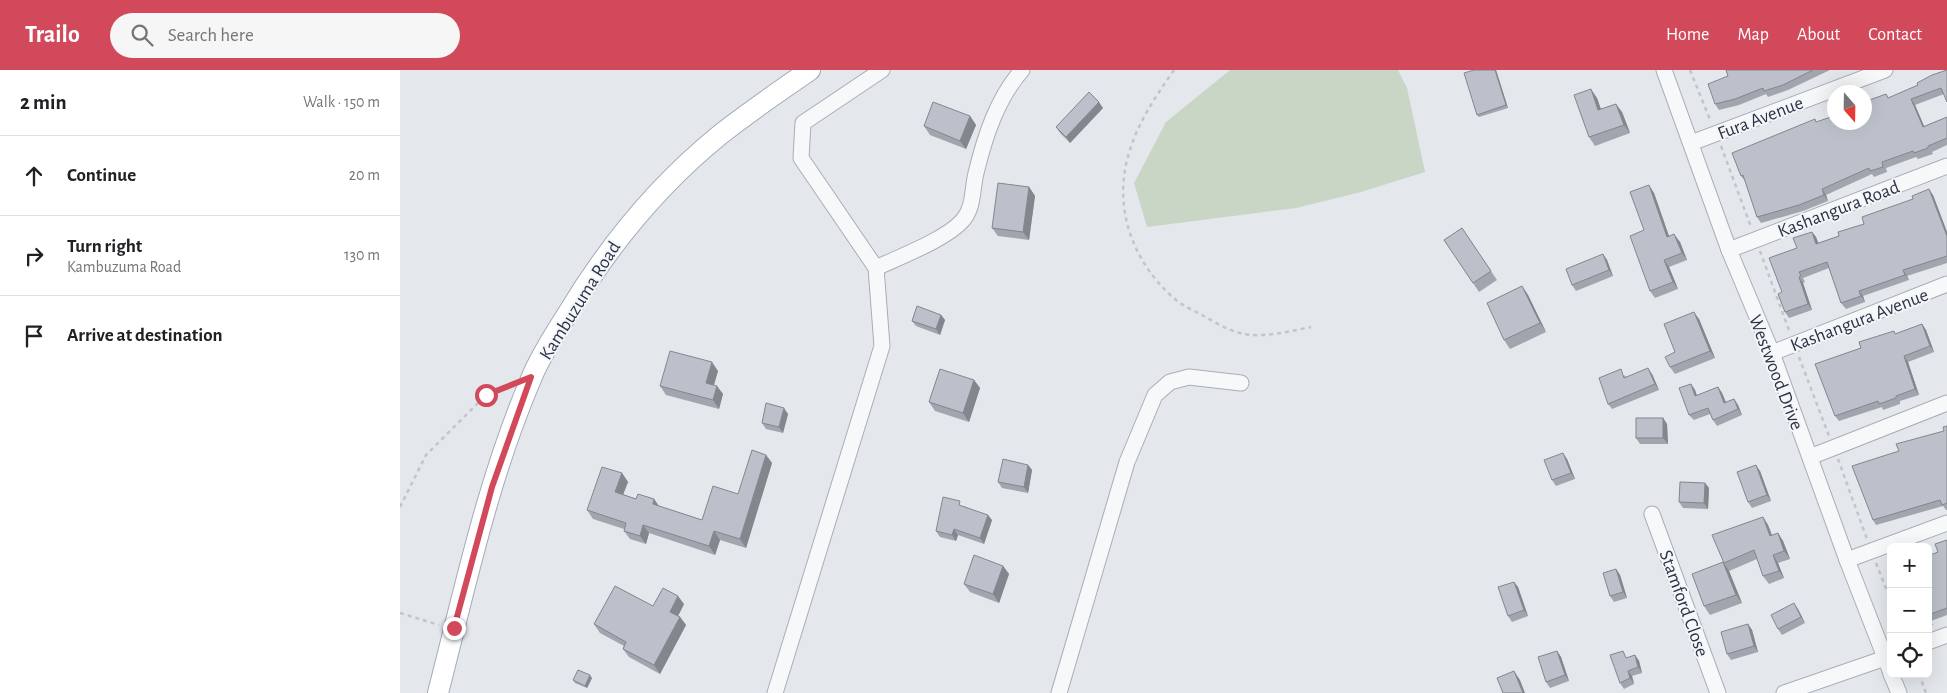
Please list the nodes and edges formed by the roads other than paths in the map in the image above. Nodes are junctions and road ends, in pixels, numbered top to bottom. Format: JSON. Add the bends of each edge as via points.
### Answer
{"nodes":[{"id":1,"x":810,"y":70,"type":"edge"},
{"id":2,"x":882,"y":70,"type":"edge"},
{"id":3,"x":1022,"y":70,"type":"edge"},
{"id":4,"x":1664,"y":70,"type":"edge"},
{"id":5,"x":1885,"y":70,"type":"edge"},
{"id":6,"x":1691,"y":143,"type":"junction"},
{"id":7,"x":1947,"y":166,"type":"edge"},
{"id":8,"x":1729,"y":250,"type":"junction"},
{"id":9,"x":876,"y":268,"type":"junction"},
{"id":10,"x":1947,"y":284,"type":"edge"},
{"id":11,"x":1772,"y":353,"type":"junction"},
{"id":12,"x":1241,"y":383,"type":"dead end"},
{"id":13,"x":1947,"y":403,"type":"edge"},
{"id":14,"x":1810,"y":456,"type":"junction"},
{"id":15,"x":1652,"y":514,"type":"dead end"},
{"id":16,"x":1947,"y":523,"type":"edge"},
{"id":17,"x":1847,"y":560,"type":"junction"},
{"id":18,"x":1947,"y":635,"type":"edge"},
{"id":19,"x":1932,"y":641,"type":"edge"},
{"id":20,"x":1887,"y":655,"type":"edge"},
{"id":21,"x":1887,"y":657,"type":"edge"},
{"id":22,"x":1893,"y":678,"type":"edge"},
{"id":23,"x":438,"y":693,"type":"edge"},
{"id":24,"x":776,"y":693,"type":"edge"},
{"id":25,"x":1059,"y":693,"type":"edge"},
{"id":26,"x":1718,"y":693,"type":"edge"},
{"id":27,"x":1784,"y":693,"type":"edge"},
{"id":28,"x":1899,"y":693,"type":"edge"}],
"edges":[{"from":1,"to":23,"type":"main road","name":"Kambuzuma Road","via":[[720,135],[647,204],[590,276],[531,377],[492,487]]},
{"from":2,"to":9,"type":"street","via":[[803,123],[801,158]]},
{"from":3,"to":9,"type":"street","via":[[1009,85],[995,112],[977,168],[972,204],[964,220],[952,231]]},
{"from":4,"to":6,"type":"street","name":"Westwood Drive"},
{"from":5,"to":6,"type":"street","name":"Fura Avenue"},
{"from":6,"to":8,"type":"street","name":"Westwood Drive"},
{"from":7,"to":8,"type":"street","name":"Kashangura Road"},
{"from":8,"to":11,"type":"street","name":"Westwood Drive"},
{"from":9,"to":24,"type":"street","via":[[882,346]]},
{"from":10,"to":11,"type":"street","name":"Kashangura Avenue"},
{"from":11,"to":14,"type":"street","name":"Westwood Drive"},
{"from":12,"to":25,"type":"street","via":[[1189,377],[1170,382],[1154,395],[1127,462]]},
{"from":13,"to":14,"type":"street"},
{"from":14,"to":17,"type":"street","name":"Westwood Drive"},
{"from":15,"to":26,"type":"street","name":"Stamford Close"},
{"from":16,"to":17,"type":"street"},
{"from":17,"to":20,"type":"street","name":"Westwood Drive"},
{"from":18,"to":19,"type":"street"},
{"from":21,"to":27,"type":"street"},
{"from":22,"to":28,"type":"street","name":"Westwood Drive"}]}
